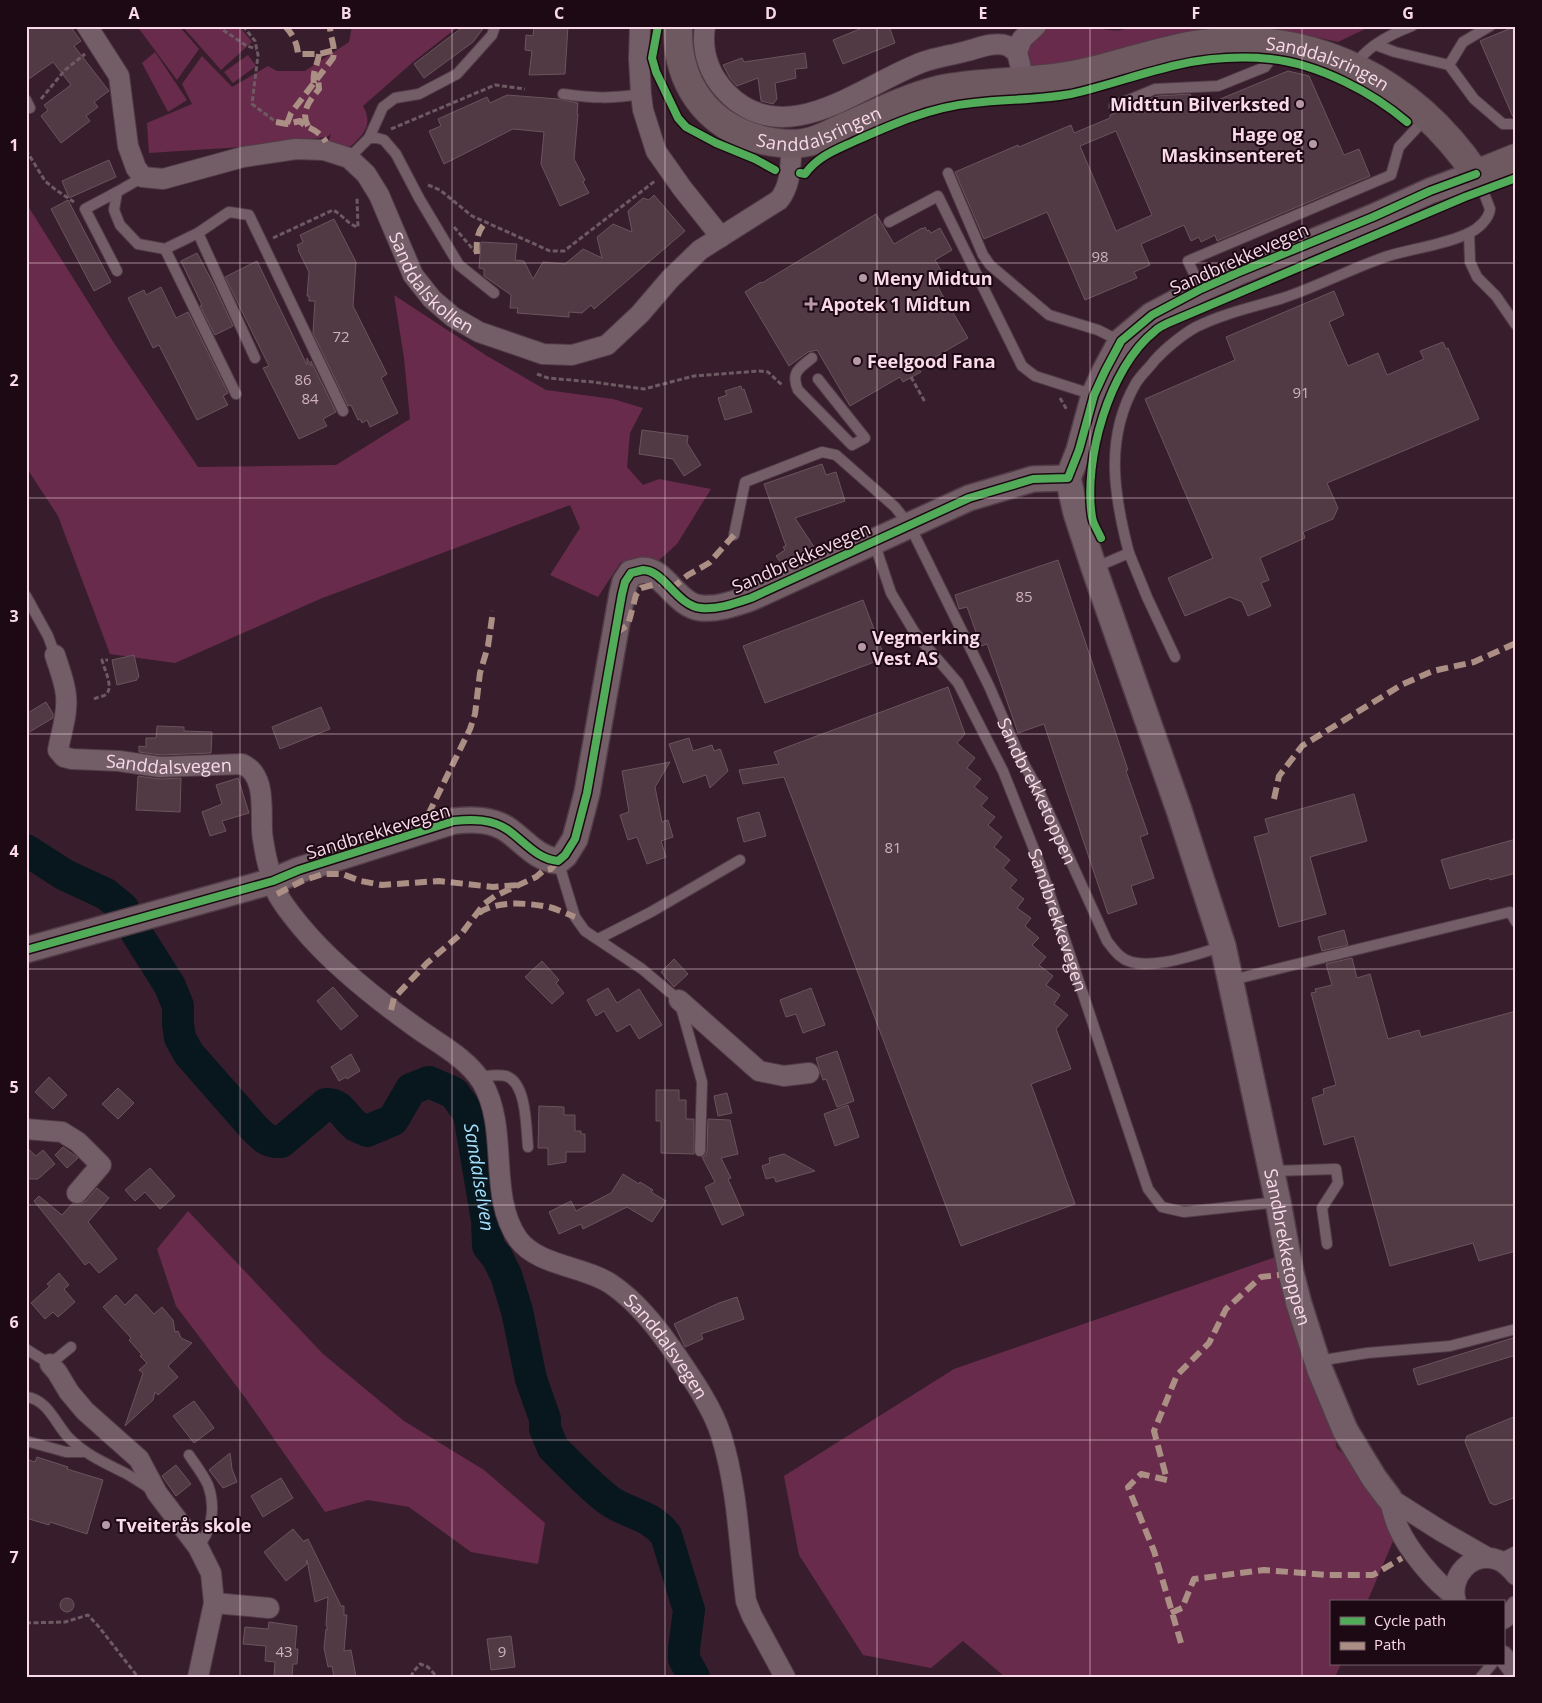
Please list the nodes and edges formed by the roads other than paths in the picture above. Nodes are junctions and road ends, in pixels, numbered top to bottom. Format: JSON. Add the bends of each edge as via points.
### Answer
{"nodes":[{"id":1,"x":87,"y":26,"type":"edge"},
{"id":2,"x":495,"y":26,"type":"edge"},
{"id":3,"x":640,"y":26,"type":"edge"},
{"id":4,"x":678,"y":26,"type":"edge"},
{"id":5,"x":705,"y":26,"type":"edge"},
{"id":6,"x":1036,"y":26,"type":"edge"},
{"id":7,"x":1412,"y":26,"type":"edge"},
{"id":8,"x":1490,"y":26,"type":"edge"},
{"id":9,"x":1275,"y":43,"type":"junction"},
{"id":10,"x":1376,"y":45,"type":"junction"},
{"id":11,"x":1017,"y":52,"type":"junction"},
{"id":12,"x":1449,"y":65,"type":"junction"},
{"id":13,"x":1355,"y":66,"type":"junction"},
{"id":14,"x":1024,"y":81,"type":"junction"},
{"id":15,"x":563,"y":94,"type":"dead end"},
{"id":16,"x":641,"y":94,"type":"junction"},
{"id":17,"x":1114,"y":106,"type":"dead end"},
{"id":18,"x":1428,"y":116,"type":"junction"},
{"id":19,"x":1516,"y":124,"type":"edge"},
{"id":20,"x":369,"y":138,"type":"junction"},
{"id":21,"x":792,"y":143,"type":"junction"},
{"id":22,"x":348,"y":158,"type":"junction"},
{"id":23,"x":1516,"y":158,"type":"edge"},
{"id":24,"x":948,"y":173,"type":"dead end"},
{"id":25,"x":1476,"y":174,"type":"junction"},
{"id":26,"x":143,"y":177,"type":"junction"},
{"id":27,"x":117,"y":192,"type":"junction"},
{"id":28,"x":889,"y":222,"type":"dead end"},
{"id":29,"x":198,"y":233,"type":"junction"},
{"id":30,"x":1469,"y":233,"type":"junction"},
{"id":31,"x":721,"y":237,"type":"junction"},
{"id":32,"x":165,"y":248,"type":"junction"},
{"id":33,"x":117,"y":271,"type":"dead end"},
{"id":34,"x":1201,"y":289,"type":"junction"},
{"id":35,"x":494,"y":293,"type":"dead end"},
{"id":36,"x":1516,"y":325,"type":"edge"},
{"id":37,"x":1121,"y":341,"type":"junction"},
{"id":38,"x":255,"y":358,"type":"dead end"},
{"id":39,"x":812,"y":358,"type":"dead end"},
{"id":40,"x":818,"y":378,"type":"dead end"},
{"id":41,"x":236,"y":394,"type":"dead end"},
{"id":42,"x":1094,"y":396,"type":"junction"},
{"id":43,"x":343,"y":411,"type":"dead end"},
{"id":44,"x":1068,"y":478,"type":"junction"},
{"id":45,"x":910,"y":526,"type":"junction"},
{"id":46,"x":734,"y":535,"type":"dead end"},
{"id":47,"x":874,"y":541,"type":"junction"},
{"id":48,"x":1129,"y":553,"type":"junction"},
{"id":49,"x":1094,"y":568,"type":"junction"},
{"id":50,"x":26,"y":596,"type":"edge"},
{"id":51,"x":55,"y":655,"type":"joint"},
{"id":52,"x":1175,"y":657,"type":"dead end"},
{"id":53,"x":740,"y":860,"type":"dead end"},
{"id":54,"x":558,"y":861,"type":"junction"},
{"id":55,"x":273,"y":881,"type":"junction"},
{"id":56,"x":1513,"y":911,"type":"edge"},
{"id":57,"x":1516,"y":922,"type":"edge"},
{"id":58,"x":598,"y":940,"type":"junction"},
{"id":59,"x":1224,"y":946,"type":"junction"},
{"id":60,"x":26,"y":950,"type":"edge"},
{"id":61,"x":1232,"y":980,"type":"junction"},
{"id":62,"x":679,"y":1000,"type":"junction"},
{"id":63,"x":809,"y":1073,"type":"dead end"},
{"id":64,"x":478,"y":1077,"type":"junction"},
{"id":65,"x":26,"y":1129,"type":"edge"},
{"id":66,"x":528,"y":1147,"type":"dead end"},
{"id":67,"x":700,"y":1151,"type":"dead end"},
{"id":68,"x":1272,"y":1171,"type":"junction"},
{"id":69,"x":77,"y":1193,"type":"dead end"},
{"id":70,"x":1278,"y":1202,"type":"junction"},
{"id":71,"x":1327,"y":1244,"type":"dead end"},
{"id":72,"x":1516,"y":1328,"type":"edge"},
{"id":73,"x":71,"y":1346,"type":"dead end"},
{"id":74,"x":26,"y":1349,"type":"edge"},
{"id":75,"x":1317,"y":1362,"type":"junction"},
{"id":76,"x":50,"y":1364,"type":"junction"},
{"id":77,"x":26,"y":1397,"type":"edge"},
{"id":78,"x":26,"y":1441,"type":"edge"},
{"id":79,"x":83,"y":1452,"type":"junction"},
{"id":80,"x":189,"y":1455,"type":"dead end"},
{"id":81,"x":157,"y":1493,"type":"junction"},
{"id":82,"x":1389,"y":1498,"type":"junction"},
{"id":83,"x":198,"y":1548,"type":"junction"},
{"id":84,"x":1501,"y":1556,"type":"edge"},
{"id":85,"x":1516,"y":1575,"type":"edge"},
{"id":86,"x":1455,"y":1599,"type":"edge"},
{"id":87,"x":214,"y":1603,"type":"junction"},
{"id":88,"x":1516,"y":1606,"type":"edge"},
{"id":89,"x":269,"y":1608,"type":"dead end"},
{"id":90,"x":1504,"y":1619,"type":"edge"},
{"id":91,"x":1507,"y":1665,"type":"edge"},
{"id":92,"x":198,"y":1677,"type":"edge"},
{"id":93,"x":785,"y":1677,"type":"edge"},
{"id":94,"x":1481,"y":1677,"type":"edge"}],
"edges":[{"from":1,"to":26,"type":"street","via":[[103,42],[119,76],[128,146]]},
{"from":2,"to":20,"type":"lane","via":[[492,35],[457,74],[419,94],[395,98],[383,107]]},
{"from":3,"to":16,"type":"street"},
{"from":4,"to":21,"type":"main road","name":"Sanddalsringen","via":[[684,73],[693,92],[708,111],[726,126],[751,137]]},
{"from":5,"to":11,"type":"street","name":"Sanddalsringen","via":[[704,48],[714,78],[731,98],[752,112],[766,116],[793,117],[820,111],[923,62],[992,45],[1008,46]]},
{"from":6,"to":11,"type":"street","via":[[1022,39]]},
{"from":7,"to":10,"type":"lane"},
{"from":8,"to":12,"type":"lane","via":[[1463,42]]},
{"from":9,"to":13,"type":"main road","name":"Sanddalsringen","via":[[1322,53]]},
{"from":9,"to":14,"type":"main road","name":"Sanddalsringen","via":[[1235,41],[1199,44],[1077,74]]},
{"from":9,"to":17,"type":"lane","via":[[1266,67],[1218,86],[1154,89]]},
{"from":10,"to":12,"type":"lane"},
{"from":10,"to":13,"type":"lane","via":[[1360,56]]},
{"from":11,"to":14,"type":"street"},
{"from":12,"to":19,"type":"lane","via":[[1474,99],[1503,124]]},
{"from":13,"to":18,"type":"main road","name":"Sanddalsringen","via":[[1388,85]]},
{"from":14,"to":21,"type":"main road","name":"Sanddalsringen","via":[[938,90],[900,102],[819,139]]},
{"from":15,"to":16,"type":"lane","via":[[614,98]]},
{"from":16,"to":31,"type":"street","via":[[656,151]]},
{"from":18,"to":25,"type":"main road","name":"Sanddalsringen","via":[[1463,154]]},
{"from":18,"to":34,"type":"lane","via":[[1399,148],[1391,175],[1188,261]]},
{"from":20,"to":22,"type":"lane"},
{"from":20,"to":35,"type":"lane","via":[[384,140],[396,154],[459,265]]},
{"from":21,"to":31,"type":"street","name":"Sanddalskollen","via":[[785,193]]},
{"from":22,"to":26,"type":"street","name":"Sanddalskollen","via":[[324,150],[296,149],[250,156],[163,178]]},
{"from":22,"to":31,"type":"street","name":"Sanddalskollen","via":[[366,174],[413,275],[432,299],[453,317],[479,332],[543,354],[572,355],[607,345],[700,250]]},
{"from":23,"to":25,"type":"main road","name":"Sandbrekkevegen"},
{"from":24,"to":37,"type":"lane","via":[[990,265],[1050,315]]},
{"from":25,"to":30,"type":"lane","via":[[1490,213]]},
{"from":25,"to":34,"type":"street","name":"Sandbrekkevegen"},
{"from":26,"to":27,"type":"lane","name":"Sanddalskollen"},
{"from":27,"to":32,"type":"lane","via":[[114,210],[120,225],[138,244]]},
{"from":27,"to":33,"type":"lane","name":"Sanddalskollen","via":[[85,209]]},
{"from":28,"to":42,"type":"lane","via":[[938,196],[1022,366],[1036,376]]},
{"from":29,"to":32,"type":"lane"},
{"from":29,"to":38,"type":"lane"},
{"from":29,"to":43,"type":"lane","via":[[229,212],[248,215]]},
{"from":30,"to":36,"type":"lane","via":[[1470,262],[1476,277],[1496,296]]},
{"from":30,"to":48,"type":"lane","via":[[1386,257],[1311,289],[1202,324],[1163,351],[1136,383],[1116,444],[1114,478]]},
{"from":32,"to":41,"type":"lane"},
{"from":34,"to":37,"type":"street","name":"Sandbrekkevegen","via":[[1152,315]]},
{"from":37,"to":42,"type":"street","name":"Sandbrekkevegen"},
{"from":39,"to":40,"type":"lane","via":[[797,371],[794,380],[798,390],[852,445],[865,438]]},
{"from":42,"to":44,"type":"street","name":"Sandbrekkevegen","via":[[1080,450]]},
{"from":44,"to":45,"type":"street","name":"Sandbrekkevegen","via":[[1033,479],[969,498]]},
{"from":44,"to":49,"type":"street","name":"Sandbrekketoppen"},
{"from":45,"to":46,"type":"lane","name":"Sandbrekketoppen","via":[[895,507],[836,455],[822,452],[745,482]]},
{"from":45,"to":47,"type":"street","name":"Sandbrekkevegen"},
{"from":45,"to":59,"type":"lane","name":"Sandbrekketoppen","via":[[1039,791],[1107,941],[1120,957],[1145,964]]},
{"from":47,"to":54,"type":"street","name":"Sandbrekkevegen","via":[[751,598],[714,607],[688,604],[652,573],[644,570],[632,573],[622,594],[587,793],[575,839]]},
{"from":47,"to":70,"type":"lane","name":"Sandbrekkevegen","via":[[892,593],[915,633],[958,683],[1003,771],[1039,862],[1148,1188],[1162,1207],[1184,1212]]},
{"from":48,"to":49,"type":"lane"},
{"from":48,"to":52,"type":"lane"},
{"from":49,"to":59,"type":"street","name":"Sandbrekketoppen"},
{"from":50,"to":51,"type":"lane","name":"Sanddalsvegen"},
{"from":51,"to":55,"type":"street","name":"Sanddalsvegen","via":[[66,696],[58,750],[64,757],[160,767],[242,764],[248,767],[260,789],[265,855]]},
{"from":53,"to":58,"type":"lane"},
{"from":54,"to":55,"type":"street","name":"Sandbrekkevegen","via":[[537,854],[507,829],[474,819],[454,821]]},
{"from":54,"to":58,"type":"lane","via":[[575,918]]},
{"from":55,"to":60,"type":"street","name":"Sandbrekkevegen"},
{"from":55,"to":64,"type":"street","name":"Sanddalsvegen","via":[[277,894],[311,938],[341,967],[391,1010],[458,1057]]},
{"from":56,"to":57,"type":"lane"},
{"from":56,"to":61,"type":"lane"},
{"from":58,"to":62,"type":"lane","via":[[642,969]]},
{"from":59,"to":61,"type":"street","name":"Sandbrekketoppen"},
{"from":61,"to":68,"type":"street","name":"Sandbrekketoppen"},
{"from":62,"to":63,"type":"street","via":[[759,1071],[784,1076]]},
{"from":62,"to":67,"type":"lane","via":[[702,1082]]},
{"from":64,"to":66,"type":"lane","via":[[506,1076],[518,1085]]},
{"from":64,"to":93,"type":"street","name":"Sanddalsvegen","via":[[492,1104],[504,1208],[519,1239],[540,1257],[602,1278],[637,1306],[682,1363],[711,1412],[720,1433],[733,1486],[746,1601]]},
{"from":65,"to":69,"type":"street","via":[[62,1132],[78,1142],[101,1165]]},
{"from":68,"to":70,"type":"street","name":"Sandbrekketoppen"},
{"from":68,"to":71,"type":"lane","via":[[1336,1169],[1338,1183],[1322,1208]]},
{"from":70,"to":75,"type":"street","name":"Sandbrekketoppen","via":[[1291,1274]]},
{"from":72,"to":75,"type":"lane","via":[[1450,1346],[1367,1353]]},
{"from":73,"to":76,"type":"lane"},
{"from":74,"to":76,"type":"lane"},
{"from":75,"to":82,"type":"street","name":"Sandbrekketoppen","via":[[1345,1430]]},
{"from":76,"to":81,"type":"street","via":[[85,1411],[140,1458]]},
{"from":77,"to":79,"type":"lane","via":[[41,1402]]},
{"from":78,"to":79,"type":"lane","via":[[66,1452]]},
{"from":79,"to":81,"type":"lane"},
{"from":80,"to":83,"type":"lane","via":[[211,1495],[212,1518],[206,1538]]},
{"from":81,"to":83,"type":"street"},
{"from":82,"to":84,"type":"street","name":"Sandbrekketoppen","via":[[1441,1531]]},
{"from":82,"to":86,"type":"street","name":"Sandbrekketoppen","via":[[1399,1529],[1413,1551]]},
{"from":83,"to":87,"type":"street","via":[[211,1573]]},
{"from":84,"to":85,"type":"street","name":"Sandbrekketoppen"},
{"from":84,"to":86,"type":"street","name":"Sandbrekketoppen","via":[[1479,1559],[1463,1569],[1454,1586]]},
{"from":87,"to":89,"type":"street"},
{"from":87,"to":92,"type":"street"},
{"from":88,"to":90,"type":"street"},
{"from":91,"to":94,"type":"lane"}]}
